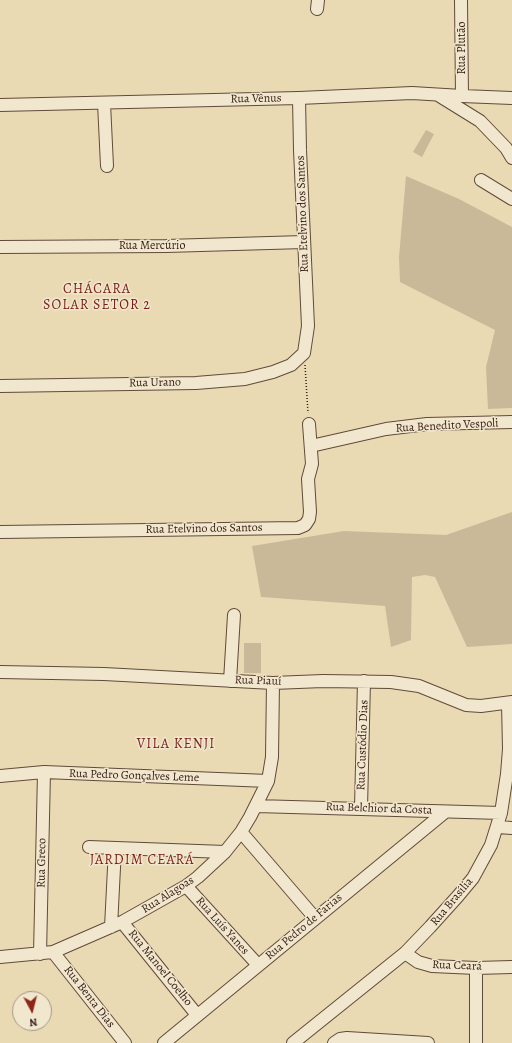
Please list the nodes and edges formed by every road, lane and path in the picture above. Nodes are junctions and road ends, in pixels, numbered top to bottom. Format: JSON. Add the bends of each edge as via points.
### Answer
{"nodes":[{"id":1,"x":461,"y":0,"type":"edge"},
{"id":2,"x":438,"y":94,"type":"junction"},
{"id":3,"x":462,"y":96,"type":"junction"},
{"id":4,"x":299,"y":98,"type":"junction"},
{"id":5,"x":512,"y":98,"type":"edge"},
{"id":6,"x":104,"y":103,"type":"junction"},
{"id":7,"x":0,"y":105,"type":"edge"},
{"id":8,"x":512,"y":158,"type":"edge"},
{"id":9,"x":107,"y":166,"type":"dead end"},
{"id":10,"x":481,"y":180,"type":"dead end"},
{"id":11,"x":512,"y":199,"type":"edge"},
{"id":12,"x":304,"y":242,"type":"junction"},
{"id":13,"x":0,"y":247,"type":"edge"},
{"id":14,"x":304,"y":353,"type":"junction"},
{"id":15,"x":0,"y":386,"type":"edge"},
{"id":16,"x":512,"y":422,"type":"edge"},
{"id":17,"x":309,"y":424,"type":"joint"},
{"id":18,"x":311,"y":446,"type":"junction"},
{"id":19,"x":0,"y":532,"type":"edge"},
{"id":20,"x":234,"y":615,"type":"dead end"},
{"id":21,"x":0,"y":672,"type":"edge"},
{"id":22,"x":230,"y":680,"type":"junction"},
{"id":23,"x":364,"y":681,"type":"junction"},
{"id":24,"x":273,"y":683,"type":"junction"},
{"id":25,"x":510,"y":702,"type":"edge"},
{"id":26,"x":511,"y":749,"type":"edge"},
{"id":27,"x":44,"y":772,"type":"junction"},
{"id":28,"x":0,"y":776,"type":"edge"},
{"id":29,"x":268,"y":781,"type":"junction"},
{"id":30,"x":256,"y":806,"type":"junction"},
{"id":31,"x":361,"y":808,"type":"junction"},
{"id":32,"x":444,"y":812,"type":"junction"},
{"id":33,"x":501,"y":813,"type":"junction"},
{"id":34,"x":498,"y":827,"type":"junction"},
{"id":35,"x":512,"y":828,"type":"edge"},
{"id":36,"x":241,"y":832,"type":"junction"},
{"id":37,"x":89,"y":847,"type":"dead end"},
{"id":38,"x":115,"y":848,"type":"junction"},
{"id":39,"x":225,"y":852,"type":"junction"},
{"id":40,"x":186,"y":886,"type":"junction"},
{"id":41,"x":315,"y":918,"type":"junction"},
{"id":42,"x":122,"y":922,"type":"junction"},
{"id":43,"x":111,"y":927,"type":"junction"},
{"id":44,"x":53,"y":952,"type":"junction"},
{"id":45,"x":405,"y":953,"type":"junction"},
{"id":46,"x":40,"y":954,"type":"junction"},
{"id":47,"x":0,"y":957,"type":"edge"},
{"id":48,"x":258,"y":965,"type":"junction"},
{"id":49,"x":512,"y":967,"type":"edge"},
{"id":50,"x":476,"y":968,"type":"junction"},
{"id":51,"x":197,"y":1015,"type":"junction"},
{"id":52,"x":125,"y":1043,"type":"edge"},
{"id":53,"x":164,"y":1043,"type":"edge"},
{"id":54,"x":293,"y":1043,"type":"edge"},
{"id":55,"x":334,"y":1043,"type":"edge"},
{"id":56,"x":401,"y":1043,"type":"edge"},
{"id":57,"x":428,"y":1043,"type":"edge"},
{"id":58,"x":476,"y":1043,"type":"edge"}],
"edges":[{"from":1,"to":3,"type":"street","name":"Rua Plutão"},
{"from":2,"to":3,"type":"street","name":"Rua Vênus"},
{"from":2,"to":4,"type":"street","name":"Rua Vênus"},
{"from":2,"to":8,"type":"street","via":[[480,122],[506,148]]},
{"from":3,"to":5,"type":"street","name":"Rua Vênus"},
{"from":4,"to":6,"type":"street","name":"Rua Vênus"},
{"from":4,"to":12,"type":"street","name":"Rua Etelvino dos Santos"},
{"from":6,"to":7,"type":"street","name":"Rua Vênus"},
{"from":6,"to":9,"type":"street"},
{"from":10,"to":11,"type":"street"},
{"from":12,"to":13,"type":"street","name":"Rua Mercúrio"},
{"from":12,"to":14,"type":"street","name":"Rua Etelvino dos Santos","via":[[308,326]]},
{"from":14,"to":15,"type":"street","name":"Rua Urano","via":[[291,365],[246,379],[196,383]]},
{"from":14,"to":17,"type":"path"},
{"from":16,"to":18,"type":"street","name":"Rua Benedito Vespoli","via":[[427,424],[386,429]]},
{"from":17,"to":18,"type":"street","name":"Rua Etelvino dos Santos"},
{"from":18,"to":19,"type":"street","name":"Rua Etelvino dos Santos","via":[[312,464],[308,479],[309,519],[305,525],[298,528]]},
{"from":20,"to":22,"type":"street"},
{"from":21,"to":22,"type":"street","name":"Rua Piauí"},
{"from":22,"to":24,"type":"street","name":"Rua Piauí"},
{"from":23,"to":24,"type":"street","name":"Rua Piauí"},
{"from":23,"to":25,"type":"street","name":"Rua Piauí","via":[[419,686],[466,705],[481,706]]},
{"from":23,"to":31,"type":"street","name":"Rua Custódio Dias"},
{"from":24,"to":29,"type":"street","name":"Rua Alagoas","via":[[272,758]]},
{"from":25,"to":26,"type":"street","name":"Rua Brasília"},
{"from":26,"to":33,"type":"street","name":"Rua Brasília"},
{"from":27,"to":28,"type":"street","name":"Rua Pedro Gonçalves Leme"},
{"from":27,"to":29,"type":"street","name":"Rua Pedro Gonçalves Leme"},
{"from":27,"to":46,"type":"street","name":"Rua Greco"},
{"from":29,"to":30,"type":"street","name":"Rua Alagoas"},
{"from":30,"to":31,"type":"street","name":"Rua Belchior da Costa"},
{"from":30,"to":36,"type":"street","name":"Rua Alagoas"},
{"from":31,"to":32,"type":"street","name":"Rua Belchior da Costa"},
{"from":32,"to":33,"type":"street","name":"Rua Belchior da Costa"},
{"from":32,"to":41,"type":"street","name":"Rua Pedro de Farias"},
{"from":33,"to":34,"type":"street","name":"Rua Brasília"},
{"from":34,"to":35,"type":"street"},
{"from":34,"to":45,"type":"street","name":"Rua Brasília","via":[[473,878]]},
{"from":36,"to":39,"type":"street","name":"Rua Alagoas"},
{"from":36,"to":41,"type":"street"},
{"from":37,"to":38,"type":"street"},
{"from":38,"to":39,"type":"street"},
{"from":38,"to":43,"type":"street"},
{"from":39,"to":40,"type":"street","name":"Rua Alagoas"},
{"from":40,"to":42,"type":"street","name":"Rua Alagoas"},
{"from":40,"to":48,"type":"street","name":"Rua Luís Yanes"},
{"from":41,"to":48,"type":"street","name":"Rua Pedro de Farias"},
{"from":42,"to":43,"type":"street","name":"Rua Alagoas"},
{"from":42,"to":51,"type":"street","name":"Rua Manoel Coelho"},
{"from":43,"to":44,"type":"street","name":"Rua Alagoas"},
{"from":44,"to":46,"type":"street","name":"Rua Alagoas"},
{"from":44,"to":52,"type":"street","name":"Rua Benta Dias"},
{"from":45,"to":50,"type":"street","name":"Rua Ceará","via":[[418,962],[432,966]]},
{"from":45,"to":54,"type":"street","name":"Rua Brasília"},
{"from":46,"to":47,"type":"street","name":"Rua Alagoas"},
{"from":48,"to":51,"type":"street","name":"Rua Pedro de Farias"},
{"from":49,"to":50,"type":"street","name":"Rua Ceará"},
{"from":50,"to":58,"type":"street"},
{"from":51,"to":53,"type":"street","name":"Rua Pedro de Farias"},
{"from":55,"to":56,"type":"street","via":[[347,1038]]},
{"from":56,"to":57,"type":"street"}]}
